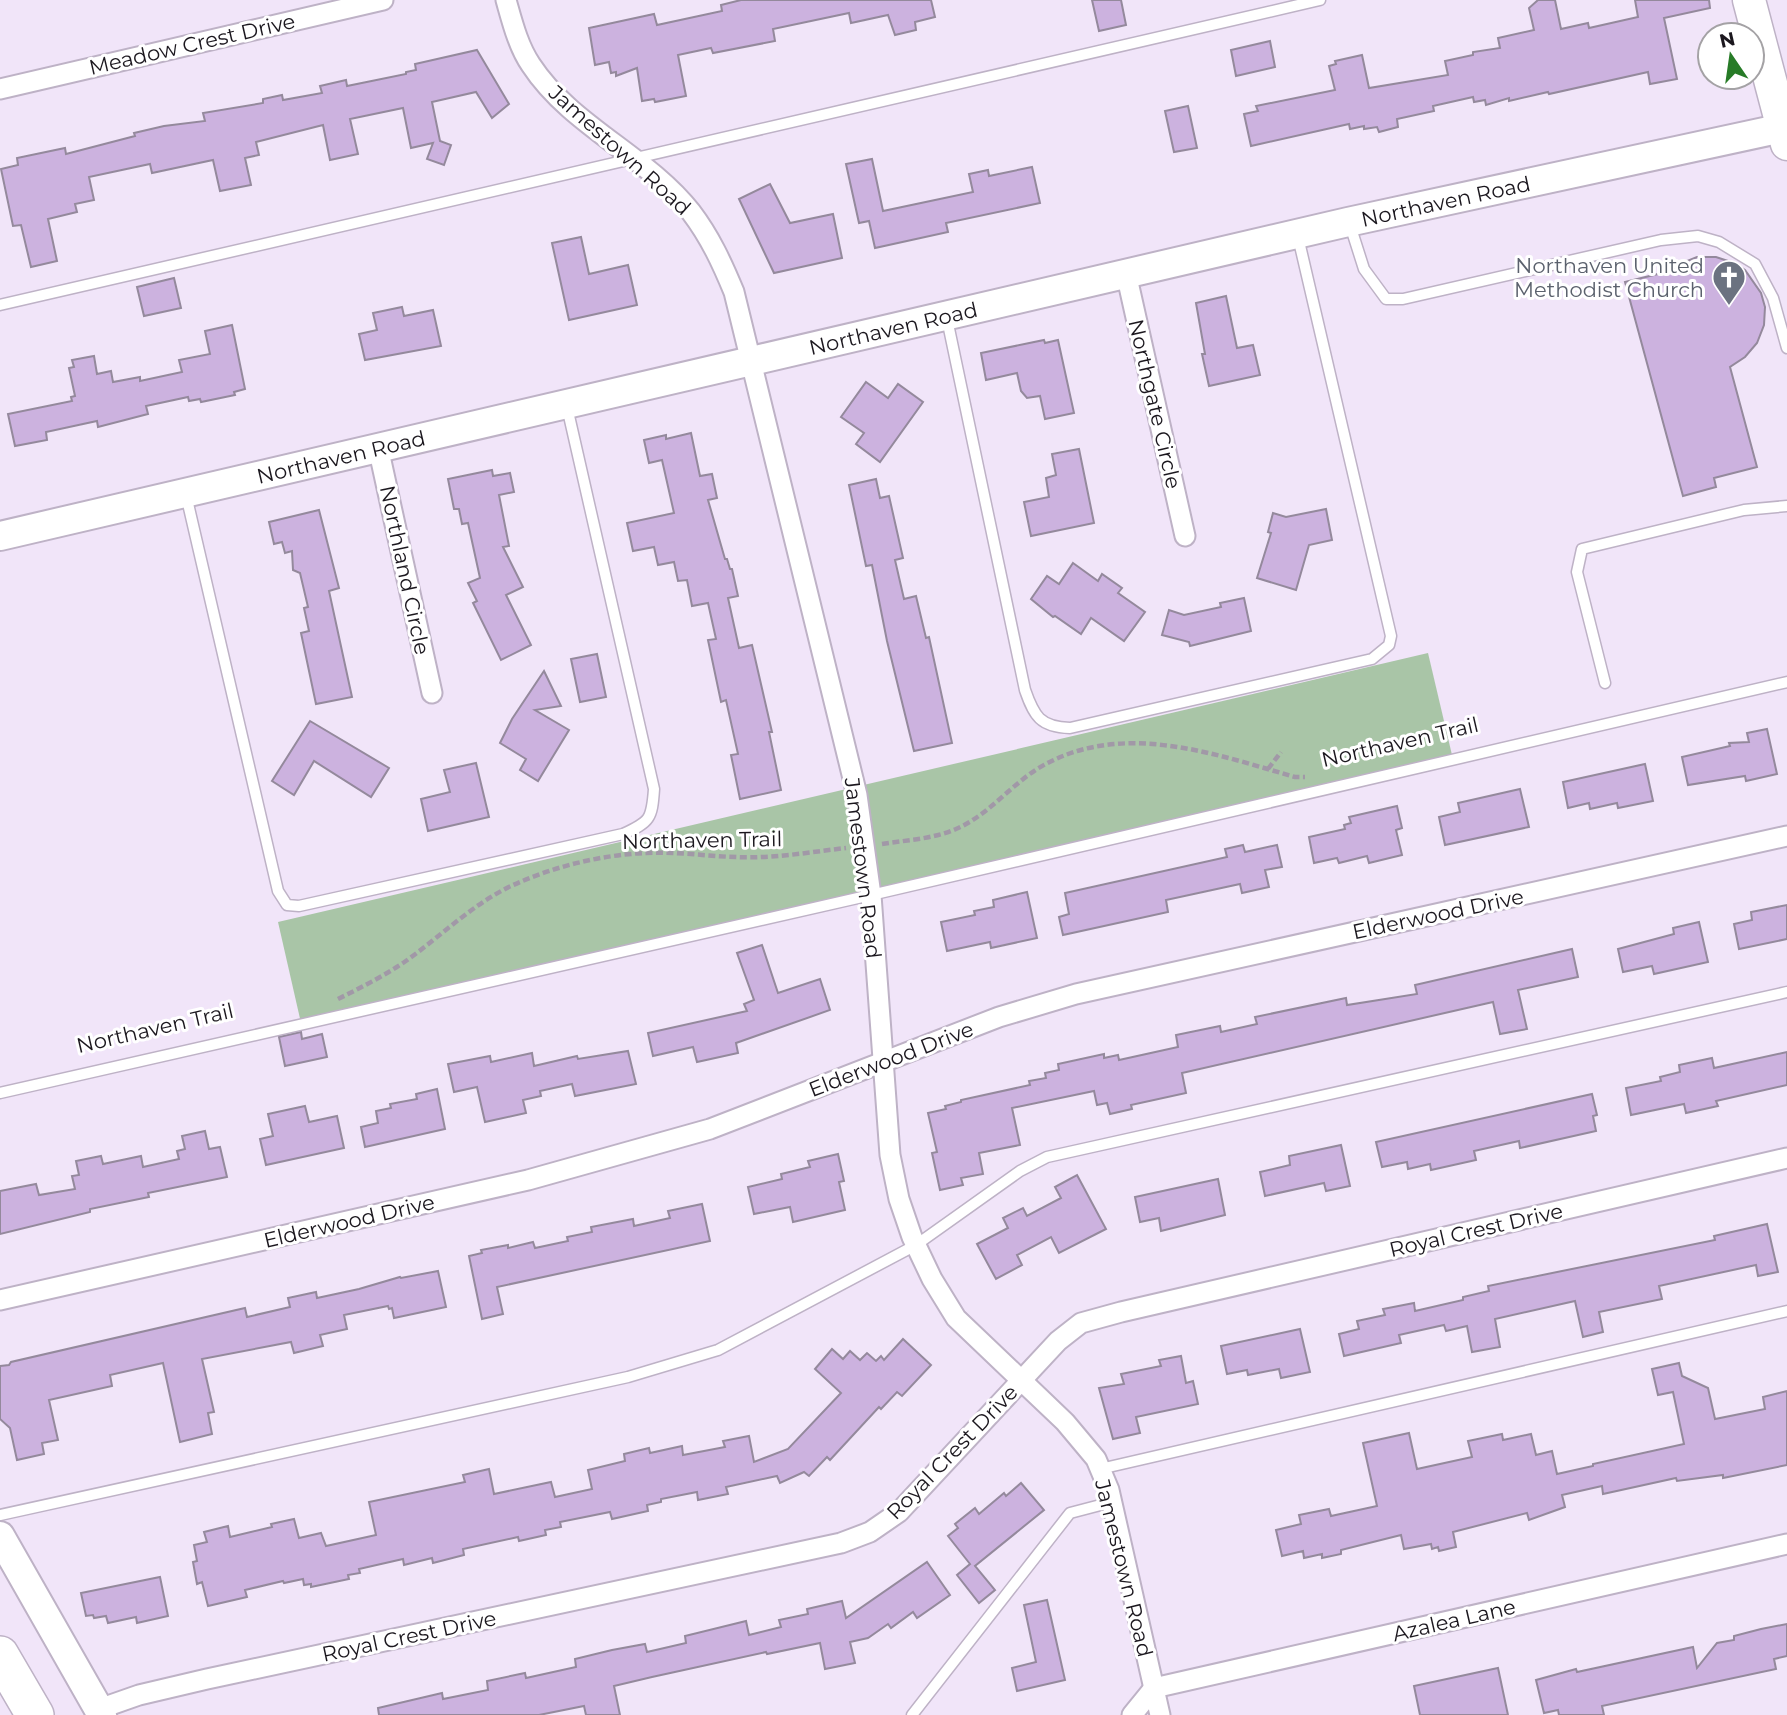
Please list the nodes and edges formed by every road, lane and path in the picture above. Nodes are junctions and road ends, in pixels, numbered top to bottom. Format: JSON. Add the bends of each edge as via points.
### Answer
{"nodes":[{"id":1,"x":383,"y":0,"type":"edge"},
{"id":2,"x":506,"y":0,"type":"edge"},
{"id":3,"x":1320,"y":0,"type":"edge"},
{"id":4,"x":1749,"y":0,"type":"edge"},
{"id":5,"x":0,"y":89,"type":"edge"},
{"id":6,"x":1786,"y":133,"type":"edge"},
{"id":7,"x":633,"y":159,"type":"junction"},
{"id":8,"x":1348,"y":222,"type":"junction"},
{"id":9,"x":1297,"y":233,"type":"junction"},
{"id":10,"x":1126,"y":272,"type":"junction"},
{"id":11,"x":0,"y":305,"type":"edge"},
{"id":12,"x":946,"y":314,"type":"junction"},
{"id":13,"x":1787,"y":348,"type":"edge"},
{"id":14,"x":752,"y":359,"type":"junction"},
{"id":15,"x":566,"y":403,"type":"junction"},
{"id":16,"x":378,"y":447,"type":"junction"},
{"id":17,"x":185,"y":493,"type":"junction"},
{"id":18,"x":1787,"y":506,"type":"edge"},
{"id":19,"x":0,"y":536,"type":"edge"},
{"id":20,"x":1185,"y":536,"type":"dead end"},
{"id":21,"x":1787,"y":682,"type":"edge"},
{"id":22,"x":1605,"y":683,"type":"dead end"},
{"id":23,"x":432,"y":693,"type":"dead end"},
{"id":24,"x":1281,"y":752,"type":"dead end"},
{"id":25,"x":1268,"y":769,"type":"junction"},
{"id":26,"x":1315,"y":778,"type":"dead end"},
{"id":27,"x":1787,"y":836,"type":"edge"},
{"id":28,"x":865,"y":846,"type":"junction"},
{"id":29,"x":871,"y":895,"type":"junction"},
{"id":30,"x":1787,"y":992,"type":"edge"},
{"id":31,"x":327,"y":1002,"type":"dead end"},
{"id":32,"x":882,"y":1063,"type":"junction"},
{"id":33,"x":0,"y":1093,"type":"edge"},
{"id":34,"x":1787,"y":1158,"type":"edge"},
{"id":35,"x":916,"y":1245,"type":"junction"},
{"id":36,"x":0,"y":1300,"type":"edge"},
{"id":37,"x":1787,"y":1311,"type":"edge"},
{"id":38,"x":1022,"y":1380,"type":"junction"},
{"id":39,"x":1100,"y":1469,"type":"junction"},
{"id":40,"x":1112,"y":1502,"type":"junction"},
{"id":41,"x":0,"y":1515,"type":"edge"},
{"id":42,"x":0,"y":1536,"type":"edge"},
{"id":43,"x":1787,"y":1544,"type":"edge"},
{"id":44,"x":0,"y":1655,"type":"edge"},
{"id":45,"x":1154,"y":1688,"type":"junction"},
{"id":46,"x":100,"y":1712,"type":"edge"},
{"id":47,"x":34,"y":1715,"type":"edge"},
{"id":48,"x":912,"y":1715,"type":"edge"},
{"id":49,"x":1132,"y":1715,"type":"edge"},
{"id":50,"x":1160,"y":1715,"type":"edge"}],
"edges":[{"from":1,"to":5,"type":"street","name":"Meadow Crest Drive"},
{"from":2,"to":7,"type":"street","name":"Jamestown Road","via":[[529,63],[555,96]]},
{"from":3,"to":7,"type":"lane"},
{"from":4,"to":6,"type":"main road"},
{"from":6,"to":8,"type":"street","name":"Northaven Road"},
{"from":7,"to":11,"type":"lane"},
{"from":7,"to":14,"type":"street","name":"Jamestown Road","via":[[690,211],[716,249],[734,292]]},
{"from":8,"to":9,"type":"street","name":"Northaven Road"},
{"from":8,"to":13,"type":"lane","via":[[1364,269],[1386,299],[1403,299],[1661,240],[1709,239],[1755,264],[1773,298]]},
{"from":9,"to":10,"type":"street","name":"Northaven Road"},
{"from":9,"to":12,"type":"lane","via":[[1391,636],[1389,645],[1372,659],[1070,728],[1053,728],[1039,720],[1025,690]]},
{"from":10,"to":12,"type":"street","name":"Northaven Road"},
{"from":10,"to":20,"type":"street","name":"Northgate Circle"},
{"from":12,"to":14,"type":"street","name":"Northaven Road"},
{"from":14,"to":15,"type":"street","name":"Northaven Road"},
{"from":14,"to":28,"type":"street","name":"Jamestown Road","via":[[854,781]]},
{"from":15,"to":16,"type":"street","name":"Northaven Road"},
{"from":15,"to":17,"type":"lane","via":[[654,789],[652,813],[644,825],[622,834],[287,905],[278,891]]},
{"from":16,"to":17,"type":"street","name":"Northaven Road"},
{"from":16,"to":23,"type":"street","name":"Northland Circle"},
{"from":17,"to":19,"type":"street","name":"Northaven Road"},
{"from":18,"to":22,"type":"lane","via":[[1744,510],[1582,549],[1577,572]]},
{"from":21,"to":29,"type":"lane"},
{"from":24,"to":25,"type":"path"},
{"from":25,"to":26,"type":"path","name":"Northaven Trail"},
{"from":25,"to":28,"type":"path","name":"Northaven Trail","via":[[1184,746],[1103,745],[1073,752],[1039,768],[957,829]]},
{"from":27,"to":32,"type":"street","name":"Elderwood Drive","via":[[1076,994],[999,1017]]},
{"from":28,"to":29,"type":"street","name":"Jamestown Road"},
{"from":28,"to":31,"type":"path","name":"Northaven Trail","via":[[763,857],[645,853],[550,871],[500,893],[367,985]]},
{"from":29,"to":32,"type":"street","name":"Jamestown Road"},
{"from":29,"to":33,"type":"lane"},
{"from":30,"to":35,"type":"lane","via":[[1047,1157]]},
{"from":32,"to":35,"type":"street","name":"Jamestown Road","via":[[890,1155],[899,1199]]},
{"from":32,"to":36,"type":"street","name":"Elderwood Drive","via":[[710,1129],[528,1180]]},
{"from":34,"to":38,"type":"street","name":"Royal Crest Drive","via":[[1094,1319],[1058,1341]]},
{"from":35,"to":38,"type":"street","name":"Jamestown Road","via":[[956,1318]]},
{"from":35,"to":41,"type":"lane","via":[[718,1350],[641,1373]]},
{"from":37,"to":39,"type":"lane"},
{"from":38,"to":39,"type":"street","name":"Jamestown Road","via":[[1065,1422]]},
{"from":38,"to":46,"type":"street","name":"Royal Crest Drive","via":[[899,1512],[870,1532],[841,1543],[207,1679],[139,1695]]},
{"from":39,"to":40,"type":"street","name":"Jamestown Road"},
{"from":40,"to":45,"type":"street","name":"Jamestown Road"},
{"from":40,"to":48,"type":"lane","via":[[1070,1513]]},
{"from":42,"to":46,"type":"street"},
{"from":43,"to":45,"type":"street","name":"Azalea Lane"},
{"from":44,"to":47,"type":"highway"},
{"from":45,"to":49,"type":"street"},
{"from":45,"to":50,"type":"street","name":"Jamestown Road"}]}
